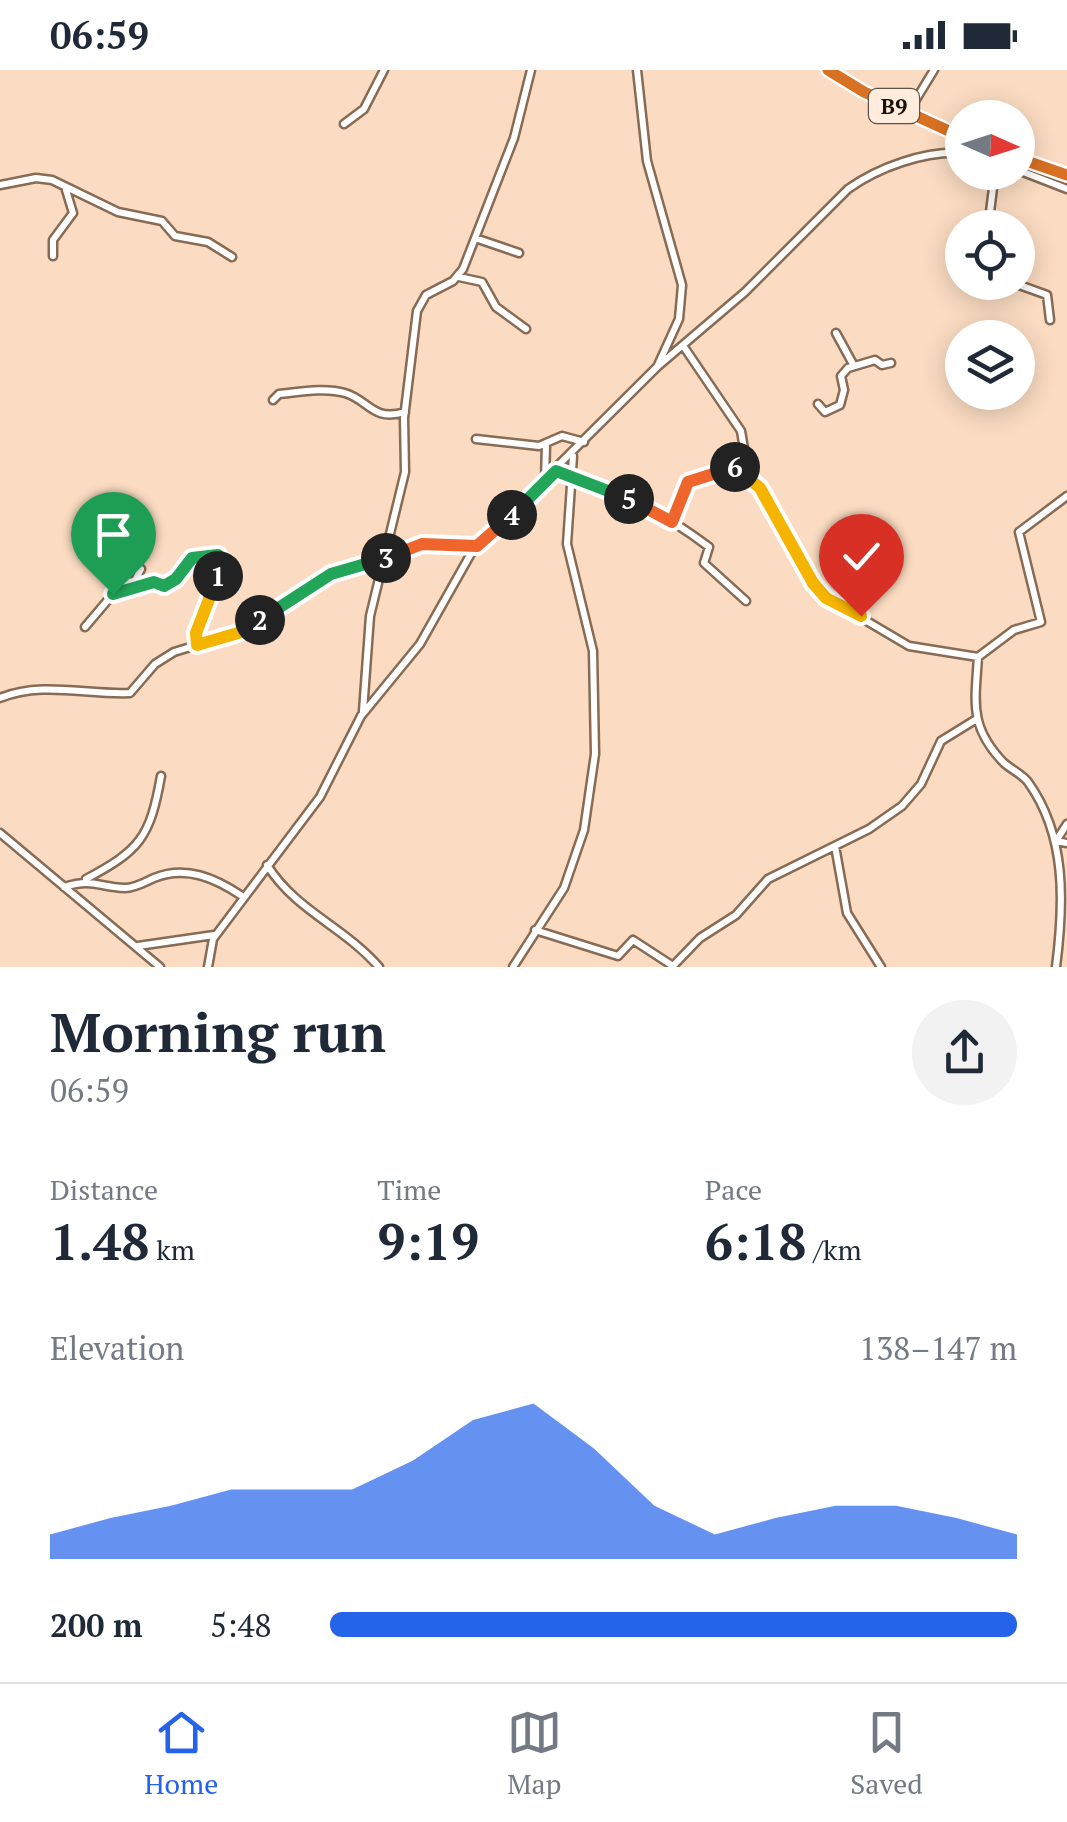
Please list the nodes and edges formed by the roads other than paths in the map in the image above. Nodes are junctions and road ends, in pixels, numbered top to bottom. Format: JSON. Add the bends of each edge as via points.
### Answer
{"nodes":[{"id":1,"x":384,"y":70,"type":"edge"},
{"id":2,"x":531,"y":70,"type":"edge"},
{"id":3,"x":637,"y":70,"type":"edge"},
{"id":4,"x":828,"y":70,"type":"edge"},
{"id":5,"x":934,"y":70,"type":"edge"},
{"id":6,"x":908,"y":112,"type":"junction"},
{"id":7,"x":344,"y":124,"type":"dead end"},
{"id":8,"x":945,"y":129,"type":"edge"},
{"id":9,"x":945,"y":152,"type":"edge"},
{"id":10,"x":1035,"y":164,"type":"edge"},
{"id":11,"x":1067,"y":175,"type":"edge"},
{"id":12,"x":1035,"y":177,"type":"edge"},
{"id":13,"x":63,"y":184,"type":"junction"},
{"id":14,"x":0,"y":186,"type":"edge"},
{"id":15,"x":1067,"y":189,"type":"edge"},
{"id":16,"x":476,"y":238,"type":"junction"},
{"id":17,"x":519,"y":253,"type":"dead end"},
{"id":18,"x":53,"y":256,"type":"dead end"},
{"id":19,"x":232,"y":257,"type":"dead end"},
{"id":20,"x":458,"y":276,"type":"junction"},
{"id":21,"x":1035,"y":290,"type":"edge"},
{"id":22,"x":1050,"y":320,"type":"dead end"},
{"id":23,"x":526,"y":328,"type":"dead end"},
{"id":24,"x":836,"y":333,"type":"dead end"},
{"id":25,"x":684,"y":347,"type":"junction"},
{"id":26,"x":891,"y":363,"type":"dead end"},
{"id":27,"x":854,"y":366,"type":"junction"},
{"id":28,"x":657,"y":367,"type":"junction"},
{"id":29,"x":273,"y":400,"type":"dead end"},
{"id":30,"x":818,"y":404,"type":"dead end"},
{"id":31,"x":405,"y":412,"type":"junction"},
{"id":32,"x":476,"y":439,"type":"dead end"},
{"id":33,"x":585,"y":442,"type":"junction"},
{"id":34,"x":546,"y":443,"type":"junction"},
{"id":35,"x":573,"y":454,"type":"junction"},
{"id":36,"x":747,"y":461,"type":"junction"},
{"id":37,"x":736,"y":467,"type":"junction"},
{"id":38,"x":556,"y":471,"type":"junction"},
{"id":39,"x":570,"y":476,"type":"junction"},
{"id":40,"x":752,"y":478,"type":"junction"},
{"id":41,"x":546,"y":482,"type":"junction"},
{"id":42,"x":1067,"y":496,"type":"edge"},
{"id":43,"x":672,"y":522,"type":"junction"},
{"id":44,"x":477,"y":546,"type":"junction"},
{"id":45,"x":382,"y":559,"type":"junction"},
{"id":46,"x":141,"y":569,"type":"dead end"},
{"id":47,"x":130,"y":590,"type":"junction"},
{"id":48,"x":746,"y":600,"type":"dead end"},
{"id":49,"x":85,"y":626,"type":"dead end"},
{"id":50,"x":197,"y":645,"type":"junction"},
{"id":51,"x":978,"y":658,"type":"junction"},
{"id":52,"x":0,"y":698,"type":"edge"},
{"id":53,"x":363,"y":713,"type":"junction"},
{"id":54,"x":975,"y":720,"type":"junction"},
{"id":55,"x":161,"y":776,"type":"dead end"},
{"id":56,"x":1067,"y":824,"type":"edge"},
{"id":57,"x":0,"y":833,"type":"edge"},
{"id":58,"x":1056,"y":841,"type":"junction"},
{"id":59,"x":1067,"y":843,"type":"edge"},
{"id":60,"x":835,"y":846,"type":"junction"},
{"id":61,"x":266,"y":865,"type":"junction"},
{"id":62,"x":80,"y":882,"type":"junction"},
{"id":63,"x":63,"y":888,"type":"junction"},
{"id":64,"x":242,"y":896,"type":"junction"},
{"id":65,"x":535,"y":930,"type":"junction"},
{"id":66,"x":215,"y":935,"type":"junction"},
{"id":67,"x":136,"y":946,"type":"junction"},
{"id":68,"x":160,"y":967,"type":"edge"},
{"id":69,"x":208,"y":967,"type":"edge"},
{"id":70,"x":379,"y":967,"type":"edge"},
{"id":71,"x":512,"y":967,"type":"edge"},
{"id":72,"x":673,"y":967,"type":"edge"},
{"id":73,"x":881,"y":967,"type":"edge"},
{"id":74,"x":1056,"y":967,"type":"edge"}],
"edges":[{"from":1,"to":7,"type":"street","via":[[364,108]]},
{"from":2,"to":16,"type":"street","via":[[514,138]]},
{"from":3,"to":28,"type":"street","via":[[650,172],[682,284],[679,320]]},
{"from":4,"to":6,"type":"highway","number":"B9"},
{"from":5,"to":6,"type":"street"},
{"from":6,"to":8,"type":"highway","number":"B9"},
{"from":9,"to":25,"type":"street","via":[[860,180]]},
{"from":10,"to":11,"type":"highway"},
{"from":12,"to":15,"type":"street"},
{"from":13,"to":14,"type":"street","via":[[36,178]]},
{"from":13,"to":18,"type":"street","via":[[73,213],[53,240]]},
{"from":13,"to":19,"type":"street","via":[[118,212],[162,221],[174,236],[208,242]]},
{"from":16,"to":17,"type":"street"},
{"from":16,"to":20,"type":"street"},
{"from":20,"to":23,"type":"street","via":[[482,282],[496,307]]},
{"from":20,"to":31,"type":"street","via":[[419,306]]},
{"from":21,"to":22,"type":"street","via":[[1048,295]]},
{"from":24,"to":27,"type":"street"},
{"from":25,"to":28,"type":"street"},
{"from":25,"to":36,"type":"street","via":[[741,431]]},
{"from":26,"to":27,"type":"street"},
{"from":27,"to":30,"type":"street","via":[[842,372],[840,405],[825,412]]},
{"from":28,"to":33,"type":"street"},
{"from":29,"to":31,"type":"street","via":[[278,394],[332,390],[353,396],[367,410]]},
{"from":31,"to":45,"type":"street","via":[[405,472]]},
{"from":32,"to":34,"type":"street"},
{"from":33,"to":34,"type":"street","via":[[554,436]]},
{"from":33,"to":35,"type":"street"},
{"from":34,"to":41,"type":"street"},
{"from":35,"to":38,"type":"street"},
{"from":35,"to":39,"type":"street"},
{"from":36,"to":37,"type":"street"},
{"from":36,"to":40,"type":"street"},
{"from":37,"to":40,"type":"street"},
{"from":37,"to":43,"type":"street","via":[[688,482]]},
{"from":38,"to":39,"type":"street"},
{"from":38,"to":41,"type":"street"},
{"from":39,"to":43,"type":"street"},
{"from":39,"to":65,"type":"street","via":[[568,560],[593,647],[596,746],[584,830],[564,888]]},
{"from":40,"to":51,"type":"street","via":[[821,594],[909,646]]},
{"from":41,"to":44,"type":"street"},
{"from":42,"to":51,"type":"street","via":[[1018,532],[1041,622],[1014,630]]},
{"from":43,"to":48,"type":"street","via":[[709,547],[702,561]]},
{"from":44,"to":45,"type":"street","via":[[422,544]]},
{"from":44,"to":53,"type":"street","via":[[420,644]]},
{"from":45,"to":50,"type":"street","via":[[331,574],[246,630]]},
{"from":45,"to":53,"type":"street"},
{"from":46,"to":47,"type":"street"},
{"from":47,"to":49,"type":"street","via":[[113,594]]},
{"from":47,"to":50,"type":"street","via":[[154,582],[164,586],[192,558],[218,555],[222,560]]},
{"from":50,"to":52,"type":"street","via":[[160,660],[130,693],[30,688]]},
{"from":51,"to":54,"type":"street"},
{"from":53,"to":61,"type":"street","via":[[326,788]]},
{"from":54,"to":58,"type":"street","via":[[1002,760],[1027,781]]},
{"from":54,"to":60,"type":"street","via":[[941,741],[902,806]]},
{"from":55,"to":62,"type":"street","via":[[153,817],[138,847]]},
{"from":56,"to":58,"type":"street"},
{"from":57,"to":63,"type":"street"},
{"from":58,"to":59,"type":"street"},
{"from":58,"to":74,"type":"street","via":[[1062,889]]},
{"from":60,"to":72,"type":"street","via":[[768,879]]},
{"from":60,"to":73,"type":"street","via":[[847,914]]},
{"from":61,"to":64,"type":"street"},
{"from":61,"to":70,"type":"street","via":[[289,897]]},
{"from":62,"to":63,"type":"street"},
{"from":62,"to":64,"type":"street","via":[[128,888],[184,872]]},
{"from":63,"to":67,"type":"street"},
{"from":64,"to":66,"type":"street"},
{"from":65,"to":71,"type":"street"},
{"from":65,"to":72,"type":"street","via":[[614,955],[634,940]]},
{"from":66,"to":67,"type":"street"},
{"from":66,"to":69,"type":"street"},
{"from":67,"to":68,"type":"street"}]}
